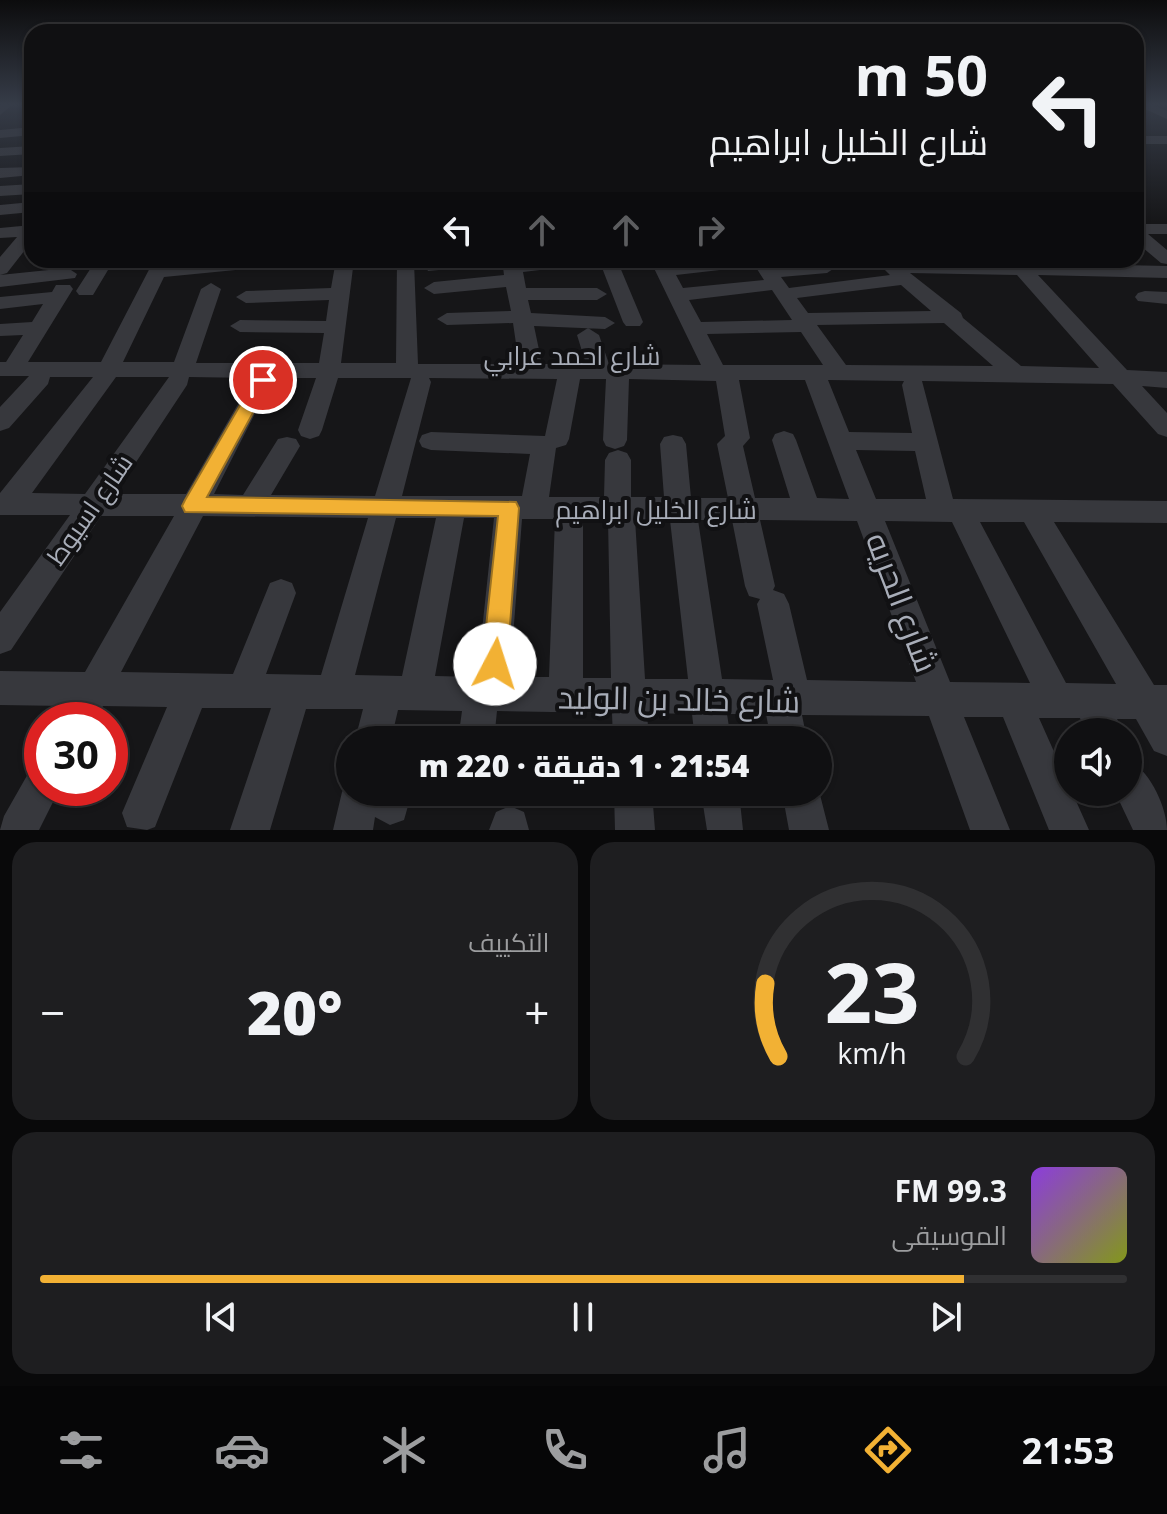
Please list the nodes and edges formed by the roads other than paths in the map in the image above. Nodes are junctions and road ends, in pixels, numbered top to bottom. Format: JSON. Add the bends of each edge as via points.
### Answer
{"nodes":[{"id":1,"x":24,"y":149,"type":"edge"},
{"id":2,"x":0,"y":152,"type":"edge"},
{"id":3,"x":24,"y":172,"type":"edge"},
{"id":4,"x":3,"y":175,"type":"edge"},
{"id":5,"x":24,"y":190,"type":"edge"},
{"id":6,"x":0,"y":191,"type":"edge"},
{"id":7,"x":24,"y":208,"type":"edge"},
{"id":8,"x":0,"y":210,"type":"edge"},
{"id":9,"x":1165,"y":230,"type":"edge"},
{"id":10,"x":24,"y":231,"type":"edge"},
{"id":11,"x":1144,"y":231,"type":"edge"},
{"id":12,"x":0,"y":233,"type":"edge"},
{"id":13,"x":1144,"y":238,"type":"edge"},
{"id":14,"x":24,"y":239,"type":"edge"},
{"id":15,"x":1167,"y":259,"type":"edge"},
{"id":16,"x":5,"y":260,"type":"edge"},
{"id":17,"x":100,"y":268,"type":"edge"},
{"id":18,"x":159,"y":268,"type":"edge"},
{"id":19,"x":344,"y":268,"type":"edge"},
{"id":20,"x":405,"y":268,"type":"edge"},
{"id":21,"x":450,"y":268,"type":"edge"},
{"id":22,"x":534,"y":268,"type":"edge"},
{"id":23,"x":611,"y":268,"type":"edge"},
{"id":24,"x":663,"y":268,"type":"edge"},
{"id":25,"x":689,"y":268,"type":"edge"},
{"id":26,"x":819,"y":268,"type":"edge"},
{"id":27,"x":894,"y":268,"type":"edge"},
{"id":28,"x":1014,"y":268,"type":"edge"},
{"id":29,"x":1022,"y":269,"type":"junction"},
{"id":30,"x":510,"y":272,"type":"edge"},
{"id":31,"x":1167,"y":272,"type":"edge"},
{"id":32,"x":770,"y":274,"type":"edge"},
{"id":33,"x":0,"y":281,"type":"edge"},
{"id":34,"x":63,"y":287,"type":"junction"},
{"id":35,"x":434,"y":288,"type":"dead end"},
{"id":36,"x":211,"y":289,"type":"dead end"},
{"id":37,"x":260,"y":290,"type":"dead end"},
{"id":38,"x":86,"y":291,"type":"dead end"},
{"id":39,"x":340,"y":294,"type":"junction"},
{"id":40,"x":597,"y":294,"type":"dead end"},
{"id":41,"x":677,"y":295,"type":"junction"},
{"id":42,"x":1145,"y":297,"type":"dead end"},
{"id":43,"x":1167,"y":298,"type":"edge"},
{"id":44,"x":0,"y":303,"type":"edge"},
{"id":45,"x":954,"y":317,"type":"junction"},
{"id":46,"x":522,"y":318,"type":"junction"},
{"id":47,"x":447,"y":319,"type":"dead end"},
{"id":48,"x":633,"y":322,"type":"dead end"},
{"id":49,"x":805,"y":323,"type":"junction"},
{"id":50,"x":240,"y":326,"type":"dead end"},
{"id":51,"x":335,"y":327,"type":"junction"},
{"id":52,"x":38,"y":328,"type":"junction"},
{"id":53,"x":693,"y":328,"type":"junction"},
{"id":54,"x":0,"y":330,"type":"edge"},
{"id":55,"x":4,"y":372,"type":"edge"},
{"id":56,"x":532,"y":372,"type":"junction"},
{"id":57,"x":106,"y":374,"type":"junction"},
{"id":58,"x":181,"y":374,"type":"junction"},
{"id":59,"x":1016,"y":374,"type":"junction"},
{"id":60,"x":328,"y":376,"type":"junction"},
{"id":61,"x":414,"y":376,"type":"junction"},
{"id":62,"x":612,"y":376,"type":"junction"},
{"id":63,"x":724,"y":377,"type":"junction"},
{"id":64,"x":824,"y":377,"type":"junction"},
{"id":65,"x":569,"y":378,"type":"junction"},
{"id":66,"x":40,"y":379,"type":"junction"},
{"id":67,"x":263,"y":380,"type":"junction"},
{"id":68,"x":1130,"y":380,"type":"junction"},
{"id":69,"x":1167,"y":380,"type":"edge"},
{"id":70,"x":913,"y":385,"type":"junction"},
{"id":71,"x":0,"y":422,"type":"edge"},
{"id":72,"x":1167,"y":428,"type":"edge"},
{"id":73,"x":310,"y":430,"type":"dead end"},
{"id":74,"x":557,"y":439,"type":"dead end"},
{"id":75,"x":784,"y":440,"type":"dead end"},
{"id":76,"x":431,"y":441,"type":"dead end"},
{"id":77,"x":840,"y":441,"type":"junction"},
{"id":78,"x":926,"y":442,"type":"junction"},
{"id":79,"x":673,"y":444,"type":"dead end"},
{"id":80,"x":287,"y":446,"type":"dead end"},
{"id":81,"x":5,"y":504,"type":"edge"},
{"id":82,"x":92,"y":505,"type":"junction"},
{"id":83,"x":192,"y":506,"type":"junction"},
{"id":84,"x":250,"y":506,"type":"junction"},
{"id":85,"x":385,"y":507,"type":"junction"},
{"id":86,"x":452,"y":507,"type":"junction"},
{"id":87,"x":522,"y":508,"type":"junction"},
{"id":88,"x":569,"y":508,"type":"junction"},
{"id":89,"x":619,"y":508,"type":"junction"},
{"id":90,"x":680,"y":509,"type":"junction"},
{"id":91,"x":745,"y":509,"type":"junction"},
{"id":92,"x":807,"y":510,"type":"junction"},
{"id":93,"x":867,"y":510,"type":"junction"},
{"id":94,"x":1032,"y":511,"type":"junction"},
{"id":95,"x":952,"y":512,"type":"junction"},
{"id":96,"x":1167,"y":512,"type":"edge"},
{"id":97,"x":281,"y":593,"type":"dead end"},
{"id":98,"x":0,"y":639,"type":"edge"},
{"id":99,"x":0,"y":688,"type":"edge"},
{"id":100,"x":93,"y":689,"type":"junction"},
{"id":101,"x":192,"y":690,"type":"junction"},
{"id":102,"x":243,"y":691,"type":"junction"},
{"id":103,"x":294,"y":692,"type":"junction"},
{"id":104,"x":333,"y":693,"type":"junction"},
{"id":105,"x":399,"y":694,"type":"junction"},
{"id":106,"x":487,"y":695,"type":"junction"},
{"id":107,"x":566,"y":696,"type":"junction"},
{"id":108,"x":629,"y":697,"type":"junction"},
{"id":109,"x":707,"y":698,"type":"junction"},
{"id":110,"x":787,"y":699,"type":"junction"},
{"id":111,"x":941,"y":701,"type":"junction"},
{"id":112,"x":1014,"y":701,"type":"junction"},
{"id":113,"x":86,"y":702,"type":"edge"},
{"id":114,"x":1156,"y":702,"type":"edge"},
{"id":115,"x":1084,"y":712,"type":"edge"},
{"id":116,"x":381,"y":726,"type":"edge"},
{"id":117,"x":479,"y":726,"type":"edge"},
{"id":118,"x":630,"y":726,"type":"edge"},
{"id":119,"x":711,"y":726,"type":"edge"},
{"id":120,"x":788,"y":726,"type":"edge"},
{"id":121,"x":1167,"y":738,"type":"edge"},
{"id":122,"x":31,"y":806,"type":"edge"},
{"id":123,"x":373,"y":806,"type":"edge"},
{"id":124,"x":634,"y":806,"type":"edge"},
{"id":125,"x":804,"y":806,"type":"edge"},
{"id":126,"x":1142,"y":806,"type":"edge"},
{"id":127,"x":141,"y":813,"type":"dead end"},
{"id":128,"x":18,"y":830,"type":"edge"},
{"id":129,"x":250,"y":830,"type":"edge"},
{"id":130,"x":353,"y":830,"type":"edge"},
{"id":131,"x":635,"y":830,"type":"edge"},
{"id":132,"x":809,"y":830,"type":"edge"},
{"id":133,"x":990,"y":830,"type":"edge"},
{"id":134,"x":1069,"y":830,"type":"edge"},
{"id":135,"x":1154,"y":830,"type":"edge"}],
"edges":[{"from":1,"to":2,"type":"street"},
{"from":3,"to":4,"type":"street"},
{"from":5,"to":6,"type":"street"},
{"from":7,"to":8,"type":"street"},
{"from":9,"to":11,"type":"street"},
{"from":10,"to":12,"type":"street"},
{"from":13,"to":15,"type":"street"},
{"from":14,"to":16,"type":"street"},
{"from":17,"to":38,"type":"street"},
{"from":18,"to":57,"type":"street"},
{"from":19,"to":39,"type":"street"},
{"from":20,"to":61,"type":"street"},
{"from":21,"to":30,"type":"street"},
{"from":22,"to":30,"type":"street"},
{"from":23,"to":48,"type":"street"},
{"from":24,"to":41,"type":"street"},
{"from":25,"to":32,"type":"street"},
{"from":26,"to":32,"type":"street"},
{"from":27,"to":32,"type":"street"},
{"from":27,"to":45,"type":"street"},
{"from":28,"to":29,"type":"street"},
{"from":29,"to":31,"type":"street"},
{"from":29,"to":68,"type":"street"},
{"from":30,"to":35,"type":"street"},
{"from":30,"to":40,"type":"street"},
{"from":30,"to":46,"type":"street"},
{"from":32,"to":41,"type":"street"},
{"from":32,"to":49,"type":"street","name":"شارع الحريه"},
{"from":33,"to":34,"type":"street"},
{"from":34,"to":44,"type":"street"},
{"from":34,"to":52,"type":"street"},
{"from":36,"to":58,"type":"street","name":"شارع اسيوط"},
{"from":37,"to":39,"type":"street"},
{"from":39,"to":51,"type":"street"},
{"from":41,"to":53,"type":"street"},
{"from":42,"to":43,"type":"street"},
{"from":45,"to":49,"type":"street"},
{"from":45,"to":59,"type":"street"},
{"from":46,"to":47,"type":"street"},
{"from":46,"to":56,"type":"street"},
{"from":46,"to":62,"type":"street","via":[[596,329]]},
{"from":49,"to":53,"type":"street"},
{"from":49,"to":64,"type":"street","name":"شارع الحريه"},
{"from":50,"to":51,"type":"street"},
{"from":51,"to":60,"type":"street"},
{"from":52,"to":54,"type":"street"},
{"from":52,"to":55,"type":"street"},
{"from":53,"to":63,"type":"street"},
{"from":55,"to":57,"type":"street","name":"شارع احمد عرابي"},
{"from":55,"to":66,"type":"street","name":"شارع احمد عرابي"},
{"from":56,"to":61,"type":"street","name":"شارع احمد عرابي"},
{"from":56,"to":65,"type":"street","name":"شارع احمد عرابي"},
{"from":57,"to":58,"type":"street","name":"شارع احمد عرابي"},
{"from":57,"to":66,"type":"street","name":"شارع احمد عرابي"},
{"from":57,"to":81,"type":"street"},
{"from":58,"to":60,"type":"street","name":"شارع احمد عرابي"},
{"from":58,"to":67,"type":"street","name":"شارع احمد عرابي"},
{"from":58,"to":82,"type":"street","name":"شارع اسيوط"},
{"from":59,"to":64,"type":"street","name":"شارع احمد عرابي"},
{"from":59,"to":68,"type":"street","name":"شارع احمد عرابي"},
{"from":60,"to":61,"type":"street","name":"شارع احمد عرابي"},
{"from":60,"to":67,"type":"street","name":"شارع احمد عرابي"},
{"from":60,"to":73,"type":"street"},
{"from":61,"to":65,"type":"street","name":"شارع احمد عرابي"},
{"from":61,"to":85,"type":"street"},
{"from":62,"to":63,"type":"street","name":"شارع احمد عرابي"},
{"from":62,"to":65,"type":"street","name":"شارع احمد عرابي"},
{"from":62,"to":89,"type":"street"},
{"from":63,"to":64,"type":"street","name":"شارع احمد عرابي"},
{"from":63,"to":91,"type":"street"},
{"from":64,"to":70,"type":"street","name":"شارع احمد عرابي"},
{"from":64,"to":77,"type":"street","name":"شارع الحريه"},
{"from":65,"to":74,"type":"street"},
{"from":66,"to":71,"type":"street"},
{"from":67,"to":83,"type":"street"},
{"from":68,"to":69,"type":"street","name":"شارع احمد عرابي"},
{"from":68,"to":70,"type":"street","name":"شارع احمد عرابي"},
{"from":68,"to":72,"type":"street"},
{"from":70,"to":78,"type":"street"},
{"from":75,"to":92,"type":"street"},
{"from":76,"to":87,"type":"street","via":[[544,445]]},
{"from":77,"to":78,"type":"street"},
{"from":77,"to":93,"type":"street","name":"شارع الحريه"},
{"from":78,"to":95,"type":"street"},
{"from":79,"to":90,"type":"street"},
{"from":80,"to":84,"type":"street"},
{"from":81,"to":82,"type":"street","name":"شارع الخليل ابراهيم"},
{"from":82,"to":83,"type":"street","name":"شارع الخليل ابراهيم"},
{"from":82,"to":98,"type":"street","name":"شارع اسيوط"},
{"from":83,"to":84,"type":"street","name":"شارع الخليل ابراهيم"},
{"from":83,"to":100,"type":"street"},
{"from":84,"to":85,"type":"street","name":"شارع الخليل ابراهيم"},
{"from":85,"to":86,"type":"street","name":"شارع الخليل ابراهيم"},
{"from":85,"to":104,"type":"street"},
{"from":86,"to":87,"type":"street","name":"شارع الخليل ابراهيم"},
{"from":86,"to":105,"type":"street"},
{"from":87,"to":88,"type":"street","name":"شارع الخليل ابراهيم"},
{"from":87,"to":106,"type":"street"},
{"from":88,"to":89,"type":"street","name":"شارع الخليل ابراهيم"},
{"from":88,"to":107,"type":"street"},
{"from":89,"to":90,"type":"street","name":"شارع الخليل ابراهيم"},
{"from":89,"to":108,"type":"street"},
{"from":90,"to":91,"type":"street","name":"شارع الخليل ابراهيم"},
{"from":90,"to":109,"type":"street"},
{"from":91,"to":92,"type":"street","name":"شارع الخليل ابراهيم"},
{"from":91,"to":110,"type":"street"},
{"from":92,"to":93,"type":"street","name":"شارع الخليل ابراهيم"},
{"from":93,"to":95,"type":"street","name":"شارع الخليل ابراهيم"},
{"from":93,"to":111,"type":"street","name":"شارع الحريه"},
{"from":94,"to":95,"type":"street","name":"شارع الخليل ابراهيم"},
{"from":94,"to":96,"type":"street","name":"شارع الخليل ابراهيم"},
{"from":94,"to":114,"type":"street"},
{"from":95,"to":115,"type":"street"},
{"from":97,"to":102,"type":"street"},
{"from":99,"to":100,"type":"street","name":"شارع خالد بن الوليد"},
{"from":100,"to":101,"type":"street","name":"شارع خالد بن الوليد"},
{"from":100,"to":113,"type":"street"},
{"from":101,"to":102,"type":"street","name":"شارع خالد بن الوليد"},
{"from":101,"to":127,"type":"street"},
{"from":102,"to":103,"type":"street","name":"شارع خالد بن الوليد"},
{"from":103,"to":104,"type":"street","name":"شارع خالد بن الوليد"},
{"from":103,"to":129,"type":"street"},
{"from":104,"to":105,"type":"street","name":"شارع خالد بن الوليد"},
{"from":105,"to":106,"type":"street","name":"شارع خالد بن الوليد"},
{"from":105,"to":116,"type":"street"},
{"from":106,"to":107,"type":"street","name":"شارع خالد بن الوليد"},
{"from":106,"to":117,"type":"street"},
{"from":107,"to":108,"type":"street","name":"شارع خالد بن الوليد"},
{"from":108,"to":109,"type":"street","name":"شارع خالد بن الوليد"},
{"from":108,"to":118,"type":"street"},
{"from":109,"to":110,"type":"street","name":"شارع خالد بن الوليد"},
{"from":109,"to":119,"type":"street"},
{"from":110,"to":111,"type":"street","name":"شارع خالد بن الوليد"},
{"from":110,"to":120,"type":"street"},
{"from":111,"to":112,"type":"street","name":"شارع خالد بن الوليد"},
{"from":111,"to":133,"type":"street","name":"شارع الحريه"},
{"from":112,"to":115,"type":"street","name":"شارع خالد بن الوليد"},
{"from":112,"to":134,"type":"street"},
{"from":114,"to":115,"type":"street","name":"شارع خالد بن الوليد"},
{"from":114,"to":121,"type":"street"},
{"from":122,"to":128,"type":"street"},
{"from":123,"to":130,"type":"street"},
{"from":124,"to":131,"type":"street"},
{"from":125,"to":132,"type":"street"},
{"from":126,"to":135,"type":"street"}]}
